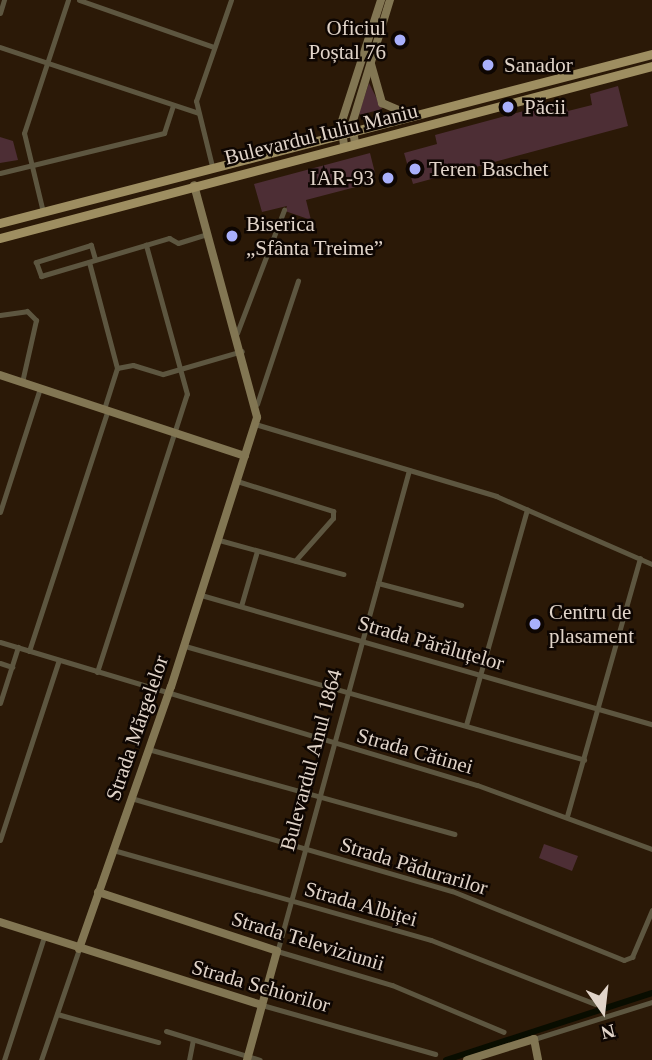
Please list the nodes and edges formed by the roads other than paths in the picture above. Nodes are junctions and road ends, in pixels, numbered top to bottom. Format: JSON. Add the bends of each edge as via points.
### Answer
{"nodes":[{"id":1,"x":4,"y":0,"type":"edge"},
{"id":2,"x":68,"y":0,"type":"edge"},
{"id":3,"x":79,"y":0,"type":"edge"},
{"id":4,"x":231,"y":0,"type":"edge"},
{"id":5,"x":381,"y":0,"type":"edge"},
{"id":6,"x":390,"y":0,"type":"edge"},
{"id":7,"x":0,"y":13,"type":"edge"},
{"id":8,"x":0,"y":47,"type":"edge"},
{"id":9,"x":214,"y":47,"type":"junction"},
{"id":10,"x":652,"y":54,"type":"edge"},
{"id":11,"x":370,"y":61,"type":"junction"},
{"id":12,"x":46,"y":63,"type":"junction"},
{"id":13,"x":652,"y":65,"type":"edge"},
{"id":14,"x":173,"y":105,"type":"junction"},
{"id":15,"x":198,"y":113,"type":"junction"},
{"id":16,"x":412,"y":116,"type":"junction"},
{"id":17,"x":351,"y":129,"type":"junction"},
{"id":18,"x":341,"y":131,"type":"junction"},
{"id":19,"x":355,"y":143,"type":"junction"},
{"id":20,"x":344,"y":145,"type":"junction"},
{"id":21,"x":30,"y":165,"type":"junction"},
{"id":22,"x":212,"y":166,"type":"junction"},
{"id":23,"x":0,"y":173,"type":"edge"},
{"id":24,"x":194,"y":185,"type":"junction"},
{"id":25,"x":284,"y":210,"type":"dead end"},
{"id":26,"x":43,"y":212,"type":"junction"},
{"id":27,"x":0,"y":223,"type":"edge"},
{"id":28,"x":208,"y":234,"type":"junction"},
{"id":29,"x":0,"y":238,"type":"edge"},
{"id":30,"x":146,"y":245,"type":"junction"},
{"id":31,"x":92,"y":260,"type":"junction"},
{"id":32,"x":298,"y":281,"type":"dead end"},
{"id":33,"x":0,"y":315,"type":"edge"},
{"id":34,"x":237,"y":333,"type":"junction"},
{"id":35,"x":242,"y":351,"type":"junction"},
{"id":36,"x":117,"y":368,"type":"junction"},
{"id":37,"x":181,"y":369,"type":"junction"},
{"id":38,"x":0,"y":375,"type":"edge"},
{"id":39,"x":22,"y":382,"type":"junction"},
{"id":40,"x":40,"y":388,"type":"junction"},
{"id":41,"x":257,"y":404,"type":"junction"},
{"id":42,"x":106,"y":410,"type":"junction"},
{"id":43,"x":255,"y":424,"type":"junction"},
{"id":44,"x":175,"y":433,"type":"junction"},
{"id":45,"x":245,"y":456,"type":"junction"},
{"id":46,"x":409,"y":470,"type":"junction"},
{"id":47,"x":237,"y":481,"type":"junction"},
{"id":48,"x":527,"y":509,"type":"junction"},
{"id":49,"x":0,"y":512,"type":"edge"},
{"id":50,"x":219,"y":540,"type":"junction"},
{"id":51,"x":257,"y":551,"type":"junction"},
{"id":52,"x":640,"y":558,"type":"junction"},
{"id":53,"x":295,"y":561,"type":"junction"},
{"id":54,"x":652,"y":564,"type":"edge"},
{"id":55,"x":342,"y":574,"type":"dead end"},
{"id":56,"x":378,"y":583,"type":"junction"},
{"id":57,"x":201,"y":595,"type":"junction"},
{"id":58,"x":461,"y":605,"type":"dead end"},
{"id":59,"x":241,"y":606,"type":"junction"},
{"id":60,"x":362,"y":640,"type":"junction"},
{"id":61,"x":0,"y":642,"type":"edge"},
{"id":62,"x":185,"y":646,"type":"junction"},
{"id":63,"x":18,"y":647,"type":"junction"},
{"id":64,"x":29,"y":651,"type":"junction"},
{"id":65,"x":60,"y":660,"type":"junction"},
{"id":66,"x":0,"y":663,"type":"edge"},
{"id":67,"x":12,"y":667,"type":"junction"},
{"id":68,"x":97,"y":672,"type":"junction"},
{"id":69,"x":480,"y":673,"type":"junction"},
{"id":70,"x":348,"y":692,"type":"junction"},
{"id":71,"x":166,"y":694,"type":"junction"},
{"id":72,"x":1,"y":695,"type":"edge"},
{"id":73,"x":0,"y":703,"type":"edge"},
{"id":74,"x":599,"y":706,"type":"junction"},
{"id":75,"x":652,"y":724,"type":"edge"},
{"id":76,"x":466,"y":725,"type":"junction"},
{"id":77,"x":334,"y":744,"type":"junction"},
{"id":78,"x":148,"y":749,"type":"junction"},
{"id":79,"x":584,"y":760,"type":"junction"},
{"id":80,"x":319,"y":796,"type":"junction"},
{"id":81,"x":131,"y":798,"type":"junction"},
{"id":82,"x":567,"y":816,"type":"junction"},
{"id":83,"x":454,"y":834,"type":"dead end"},
{"id":84,"x":0,"y":840,"type":"edge"},
{"id":85,"x":305,"y":849,"type":"junction"},
{"id":86,"x":652,"y":849,"type":"edge"},
{"id":87,"x":113,"y":850,"type":"junction"},
{"id":88,"x":98,"y":892,"type":"junction"},
{"id":89,"x":291,"y":900,"type":"junction"},
{"id":90,"x":652,"y":910,"type":"edge"},
{"id":91,"x":1,"y":926,"type":"edge"},
{"id":92,"x":44,"y":937,"type":"junction"},
{"id":93,"x":79,"y":949,"type":"junction"},
{"id":94,"x":277,"y":951,"type":"junction"},
{"id":95,"x":652,"y":1002,"type":"edge"},
{"id":96,"x":595,"y":1004,"type":"dead end"},
{"id":97,"x":262,"y":1005,"type":"junction"},
{"id":98,"x":57,"y":1014,"type":"junction"},
{"id":99,"x":166,"y":1031,"type":"dead end"},
{"id":100,"x":504,"y":1032,"type":"dead end"},
{"id":101,"x":534,"y":1039,"type":"junction"},
{"id":102,"x":193,"y":1040,"type":"junction"},
{"id":103,"x":158,"y":1042,"type":"dead end"},
{"id":104,"x":435,"y":1054,"type":"dead end"},
{"id":105,"x":247,"y":1058,"type":"edge"},
{"id":106,"x":4,"y":1060,"type":"edge"},
{"id":107,"x":41,"y":1060,"type":"edge"},
{"id":108,"x":189,"y":1060,"type":"edge"},
{"id":109,"x":260,"y":1060,"type":"edge"},
{"id":110,"x":467,"y":1060,"type":"edge"},
{"id":111,"x":538,"y":1060,"type":"edge"}],
"edges":[{"from":1,"to":7,"type":"street"},
{"from":2,"to":12,"type":"street"},
{"from":3,"to":9,"type":"street"},
{"from":4,"to":9,"type":"street"},
{"from":5,"to":18,"type":"street"},
{"from":6,"to":11,"type":"street"},
{"from":8,"to":12,"type":"street"},
{"from":9,"to":15,"type":"street","via":[[196,98]]},
{"from":10,"to":16,"type":"main road","name":"Bulevardul Iuliu Maniu"},
{"from":11,"to":16,"type":"street","via":[[382,103]]},
{"from":11,"to":17,"type":"street"},
{"from":12,"to":14,"type":"street"},
{"from":12,"to":21,"type":"street","via":[[24,133]]},
{"from":13,"to":19,"type":"main road","name":"Bulevardul Iuliu Maniu"},
{"from":14,"to":15,"type":"street"},
{"from":14,"to":21,"type":"street","via":[[163,133]]},
{"from":15,"to":22,"type":"street"},
{"from":16,"to":17,"type":"main road","name":"Bulevardul Iuliu Maniu"},
{"from":17,"to":18,"type":"main road","name":"Bulevardul Iuliu Maniu"},
{"from":17,"to":19,"type":"street"},
{"from":18,"to":20,"type":"street"},
{"from":18,"to":22,"type":"main road","name":"Bulevardul Iuliu Maniu"},
{"from":19,"to":20,"type":"main road","name":"Bulevardul Iuliu Maniu"},
{"from":20,"to":24,"type":"main road","name":"Bulevardul Iuliu Maniu"},
{"from":21,"to":23,"type":"street"},
{"from":21,"to":26,"type":"street"},
{"from":22,"to":26,"type":"main road","name":"Bulevardul Iuliu Maniu"},
{"from":24,"to":28,"type":"street","name":"Strada Mărgelelor"},
{"from":24,"to":29,"type":"main road","name":"Bulevardul Iuliu Maniu"},
{"from":25,"to":34,"type":"street"},
{"from":26,"to":27,"type":"main road","name":"Bulevardul Iuliu Maniu"},
{"from":28,"to":30,"type":"street","via":[[178,243],[169,238]]},
{"from":28,"to":34,"type":"street","name":"Strada Mărgelelor"},
{"from":30,"to":31,"type":"street"},
{"from":30,"to":37,"type":"street"},
{"from":31,"to":31,"type":"street","via":[[91,245],[36,261],[41,275]]},
{"from":31,"to":36,"type":"street"},
{"from":32,"to":41,"type":"street","name":"Strada Mărgelelor"},
{"from":33,"to":39,"type":"street","via":[[27,311],[36,320]]},
{"from":34,"to":35,"type":"street","name":"Strada Mărgelelor"},
{"from":35,"to":37,"type":"street"},
{"from":35,"to":41,"type":"street","name":"Strada Mărgelelor"},
{"from":36,"to":37,"type":"street","via":[[133,365],[163,374]]},
{"from":36,"to":42,"type":"street"},
{"from":37,"to":44,"type":"street","via":[[187,394]]},
{"from":38,"to":39,"type":"street"},
{"from":39,"to":40,"type":"street"},
{"from":40,"to":42,"type":"street"},
{"from":40,"to":49,"type":"street"},
{"from":41,"to":43,"type":"street","name":"Strada Mărgelelor"},
{"from":42,"to":44,"type":"street"},
{"from":42,"to":64,"type":"street"},
{"from":43,"to":45,"type":"street","name":"Strada Mărgelelor"},
{"from":43,"to":46,"type":"street"},
{"from":44,"to":45,"type":"street"},
{"from":44,"to":68,"type":"street"},
{"from":45,"to":47,"type":"street","name":"Strada Mărgelelor"},
{"from":46,"to":48,"type":"street"},
{"from":46,"to":56,"type":"street","name":"Bulevardul Anul 1864"},
{"from":47,"to":50,"type":"street","name":"Strada Mărgelelor"},
{"from":47,"to":53,"type":"street","via":[[333,511],[334,518]]},
{"from":48,"to":52,"type":"street"},
{"from":48,"to":69,"type":"street"},
{"from":50,"to":51,"type":"street"},
{"from":50,"to":57,"type":"street","name":"Strada Mărgelelor"},
{"from":51,"to":53,"type":"street"},
{"from":51,"to":59,"type":"street"},
{"from":52,"to":54,"type":"street"},
{"from":52,"to":74,"type":"street"},
{"from":53,"to":55,"type":"street"},
{"from":56,"to":58,"type":"street"},
{"from":56,"to":60,"type":"street","name":"Bulevardul Anul 1864"},
{"from":57,"to":59,"type":"street","name":"Strada Părăluțelor"},
{"from":57,"to":62,"type":"street","name":"Strada Mărgelelor"},
{"from":59,"to":60,"type":"street","name":"Strada Părăluțelor"},
{"from":60,"to":69,"type":"street","name":"Strada Părăluțelor"},
{"from":60,"to":70,"type":"street","name":"Bulevardul Anul 1864"},
{"from":61,"to":63,"type":"street","name":"Strada Cătinei"},
{"from":62,"to":70,"type":"street"},
{"from":62,"to":71,"type":"street","name":"Strada Mărgelelor"},
{"from":63,"to":64,"type":"street","name":"Strada Cătinei"},
{"from":63,"to":67,"type":"street"},
{"from":64,"to":65,"type":"street","name":"Strada Cătinei"},
{"from":65,"to":68,"type":"street","name":"Strada Cătinei"},
{"from":65,"to":84,"type":"street"},
{"from":66,"to":67,"type":"street"},
{"from":67,"to":72,"type":"street"},
{"from":68,"to":71,"type":"street","name":"Strada Cătinei"},
{"from":69,"to":74,"type":"street","name":"Strada Părăluțelor"},
{"from":69,"to":76,"type":"street"},
{"from":70,"to":76,"type":"street"},
{"from":70,"to":77,"type":"street","name":"Bulevardul Anul 1864"},
{"from":71,"to":77,"type":"street","name":"Strada Cătinei"},
{"from":71,"to":78,"type":"street","name":"Strada Mărgelelor"},
{"from":72,"to":73,"type":"street"},
{"from":74,"to":75,"type":"street","name":"Strada Părăluțelor"},
{"from":74,"to":79,"type":"street"},
{"from":76,"to":79,"type":"street"},
{"from":77,"to":80,"type":"street","name":"Bulevardul Anul 1864"},
{"from":77,"to":82,"type":"street","name":"Strada Cătinei"},
{"from":78,"to":80,"type":"street"},
{"from":78,"to":81,"type":"street","name":"Strada Mărgelelor"},
{"from":79,"to":82,"type":"street"},
{"from":80,"to":83,"type":"street"},
{"from":80,"to":85,"type":"street","name":"Bulevardul Anul 1864"},
{"from":81,"to":85,"type":"street","name":"Strada Pădurarilor"},
{"from":81,"to":87,"type":"street","name":"Strada Mărgelelor"},
{"from":82,"to":86,"type":"street","name":"Strada Cătinei"},
{"from":85,"to":89,"type":"street","name":"Bulevardul Anul 1864"},
{"from":85,"to":90,"type":"street","name":"Strada Pădurarilor","via":[[452,891],[624,960],[632,957]]},
{"from":87,"to":88,"type":"street","name":"Strada Mărgelelor"},
{"from":87,"to":89,"type":"street","name":"Strada Albiței"},
{"from":88,"to":93,"type":"street","name":"Strada Mărgelelor"},
{"from":88,"to":94,"type":"street","name":"Strada Televiziunii"},
{"from":89,"to":94,"type":"street","name":"Bulevardul Anul 1864"},
{"from":89,"to":96,"type":"street","name":"Strada Albiței","via":[[431,940]]},
{"from":91,"to":92,"type":"street","name":"Strada Schiorilor"},
{"from":92,"to":93,"type":"street","name":"Strada Schiorilor"},
{"from":92,"to":106,"type":"street"},
{"from":93,"to":97,"type":"street","name":"Strada Schiorilor"},
{"from":93,"to":98,"type":"street","name":"Strada Mărgelelor"},
{"from":94,"to":97,"type":"street","name":"Bulevardul Anul 1864"},
{"from":94,"to":100,"type":"street","name":"Strada Televiziunii","via":[[392,985]]},
{"from":95,"to":101,"type":"street"},
{"from":97,"to":104,"type":"street","name":"Strada Schiorilor"},
{"from":97,"to":105,"type":"street","name":"Bulevardul Anul 1864"},
{"from":98,"to":103,"type":"street"},
{"from":98,"to":107,"type":"street","name":"Strada Mărgelelor"},
{"from":99,"to":102,"type":"street"},
{"from":101,"to":110,"type":"street"},
{"from":101,"to":111,"type":"street"},
{"from":102,"to":105,"type":"street"},
{"from":102,"to":108,"type":"street"},
{"from":105,"to":109,"type":"street"}]}
